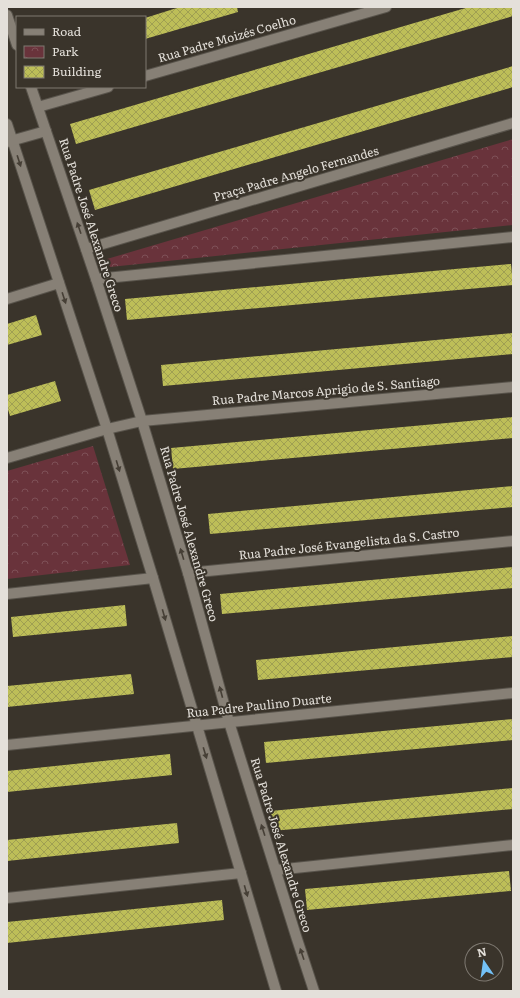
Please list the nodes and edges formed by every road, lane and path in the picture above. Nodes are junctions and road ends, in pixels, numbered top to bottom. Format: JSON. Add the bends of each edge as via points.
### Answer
{"nodes":[{"id":1,"x":386,"y":7,"type":"edge"},
{"id":2,"x":7,"y":15,"type":"edge"},
{"id":3,"x":16,"y":42,"type":"edge"},
{"id":4,"x":146,"y":76,"type":"edge"},
{"id":5,"x":31,"y":88,"type":"edge"},
{"id":6,"x":104,"y":88,"type":"edge"},
{"id":7,"x":38,"y":107,"type":"junction"},
{"id":8,"x":7,"y":124,"type":"edge"},
{"id":9,"x":513,"y":124,"type":"edge"},
{"id":10,"x":46,"y":131,"type":"junction"},
{"id":11,"x":10,"y":141,"type":"edge"},
{"id":12,"x":513,"y":237,"type":"edge"},
{"id":13,"x":86,"y":249,"type":"junction"},
{"id":14,"x":96,"y":279,"type":"junction"},
{"id":15,"x":59,"y":283,"type":"junction"},
{"id":16,"x":7,"y":299,"type":"edge"},
{"id":17,"x":513,"y":386,"type":"edge"},
{"id":18,"x":142,"y":421,"type":"junction"},
{"id":19,"x":107,"y":429,"type":"junction"},
{"id":20,"x":7,"y":458,"type":"edge"},
{"id":21,"x":513,"y":542,"type":"edge"},
{"id":22,"x":188,"y":573,"type":"junction"},
{"id":23,"x":153,"y":578,"type":"junction"},
{"id":24,"x":7,"y":594,"type":"edge"},
{"id":25,"x":513,"y":693,"type":"edge"},
{"id":26,"x":229,"y":722,"type":"junction"},
{"id":27,"x":197,"y":726,"type":"junction"},
{"id":28,"x":7,"y":745,"type":"edge"},
{"id":29,"x":513,"y":845,"type":"edge"},
{"id":30,"x":276,"y":870,"type":"junction"},
{"id":31,"x":241,"y":873,"type":"junction"},
{"id":32,"x":7,"y":898,"type":"edge"},
{"id":33,"x":276,"y":991,"type":"edge"},
{"id":34,"x":314,"y":991,"type":"edge"}],
"edges":[{"from":1,"to":4,"type":"street","name":"Rua Padre Moizés Coelho"},
{"from":2,"to":3,"type":"street"},
{"from":5,"to":7,"type":"street","name":"Rua Padre José Alexandre Greco"},
{"from":6,"to":7,"type":"street"},
{"from":7,"to":10,"type":"street","name":"Rua Padre José Alexandre Greco"},
{"from":8,"to":11,"type":"street"},
{"from":9,"to":13,"type":"street","name":"Praça Padre Angelo Fernandes"},
{"from":10,"to":11,"type":"street"},
{"from":13,"to":10,"type":"street","name":"Rua Padre José Alexandre Greco","one_way":true},
{"from":11,"to":15,"type":"street","one_way":true},
{"from":12,"to":14,"type":"street"},
{"from":13,"to":14,"type":"street","name":"Rua Padre José Alexandre Greco"},
{"from":14,"to":18,"type":"street","name":"Rua Padre José Alexandre Greco"},
{"from":15,"to":16,"type":"street"},
{"from":15,"to":19,"type":"street","one_way":true},
{"from":17,"to":18,"type":"street","name":"Rua Padre Marcos Aprigio de S. Santiago"},
{"from":18,"to":19,"type":"street","name":"Rua Padre Marcos Aprigio de S. Santiago"},
{"from":22,"to":18,"type":"street","name":"Rua Padre José Alexandre Greco","one_way":true},
{"from":19,"to":20,"type":"street","name":"Rua Padre Marcos Aprigio de S. Santiago"},
{"from":19,"to":23,"type":"street","one_way":true},
{"from":21,"to":22,"type":"street","name":"Rua Padre José Evangelista da S. Castro"},
{"from":26,"to":22,"type":"street","name":"Rua Padre José Alexandre Greco","one_way":true},
{"from":23,"to":24,"type":"street"},
{"from":23,"to":27,"type":"street","one_way":true},
{"from":25,"to":26,"type":"street","name":"Rua Padre Paulino Duarte"},
{"from":26,"to":27,"type":"street","name":"Rua Padre Paulino Duarte"},
{"from":30,"to":26,"type":"street","name":"Rua Padre José Alexandre Greco","one_way":true},
{"from":27,"to":28,"type":"street","name":"Rua Padre Paulino Duarte"},
{"from":27,"to":31,"type":"street","one_way":true},
{"from":29,"to":30,"type":"street"},
{"from":34,"to":30,"type":"street","name":"Rua Padre José Alexandre Greco","one_way":true},
{"from":31,"to":32,"type":"street"},
{"from":31,"to":33,"type":"street","one_way":true}]}
